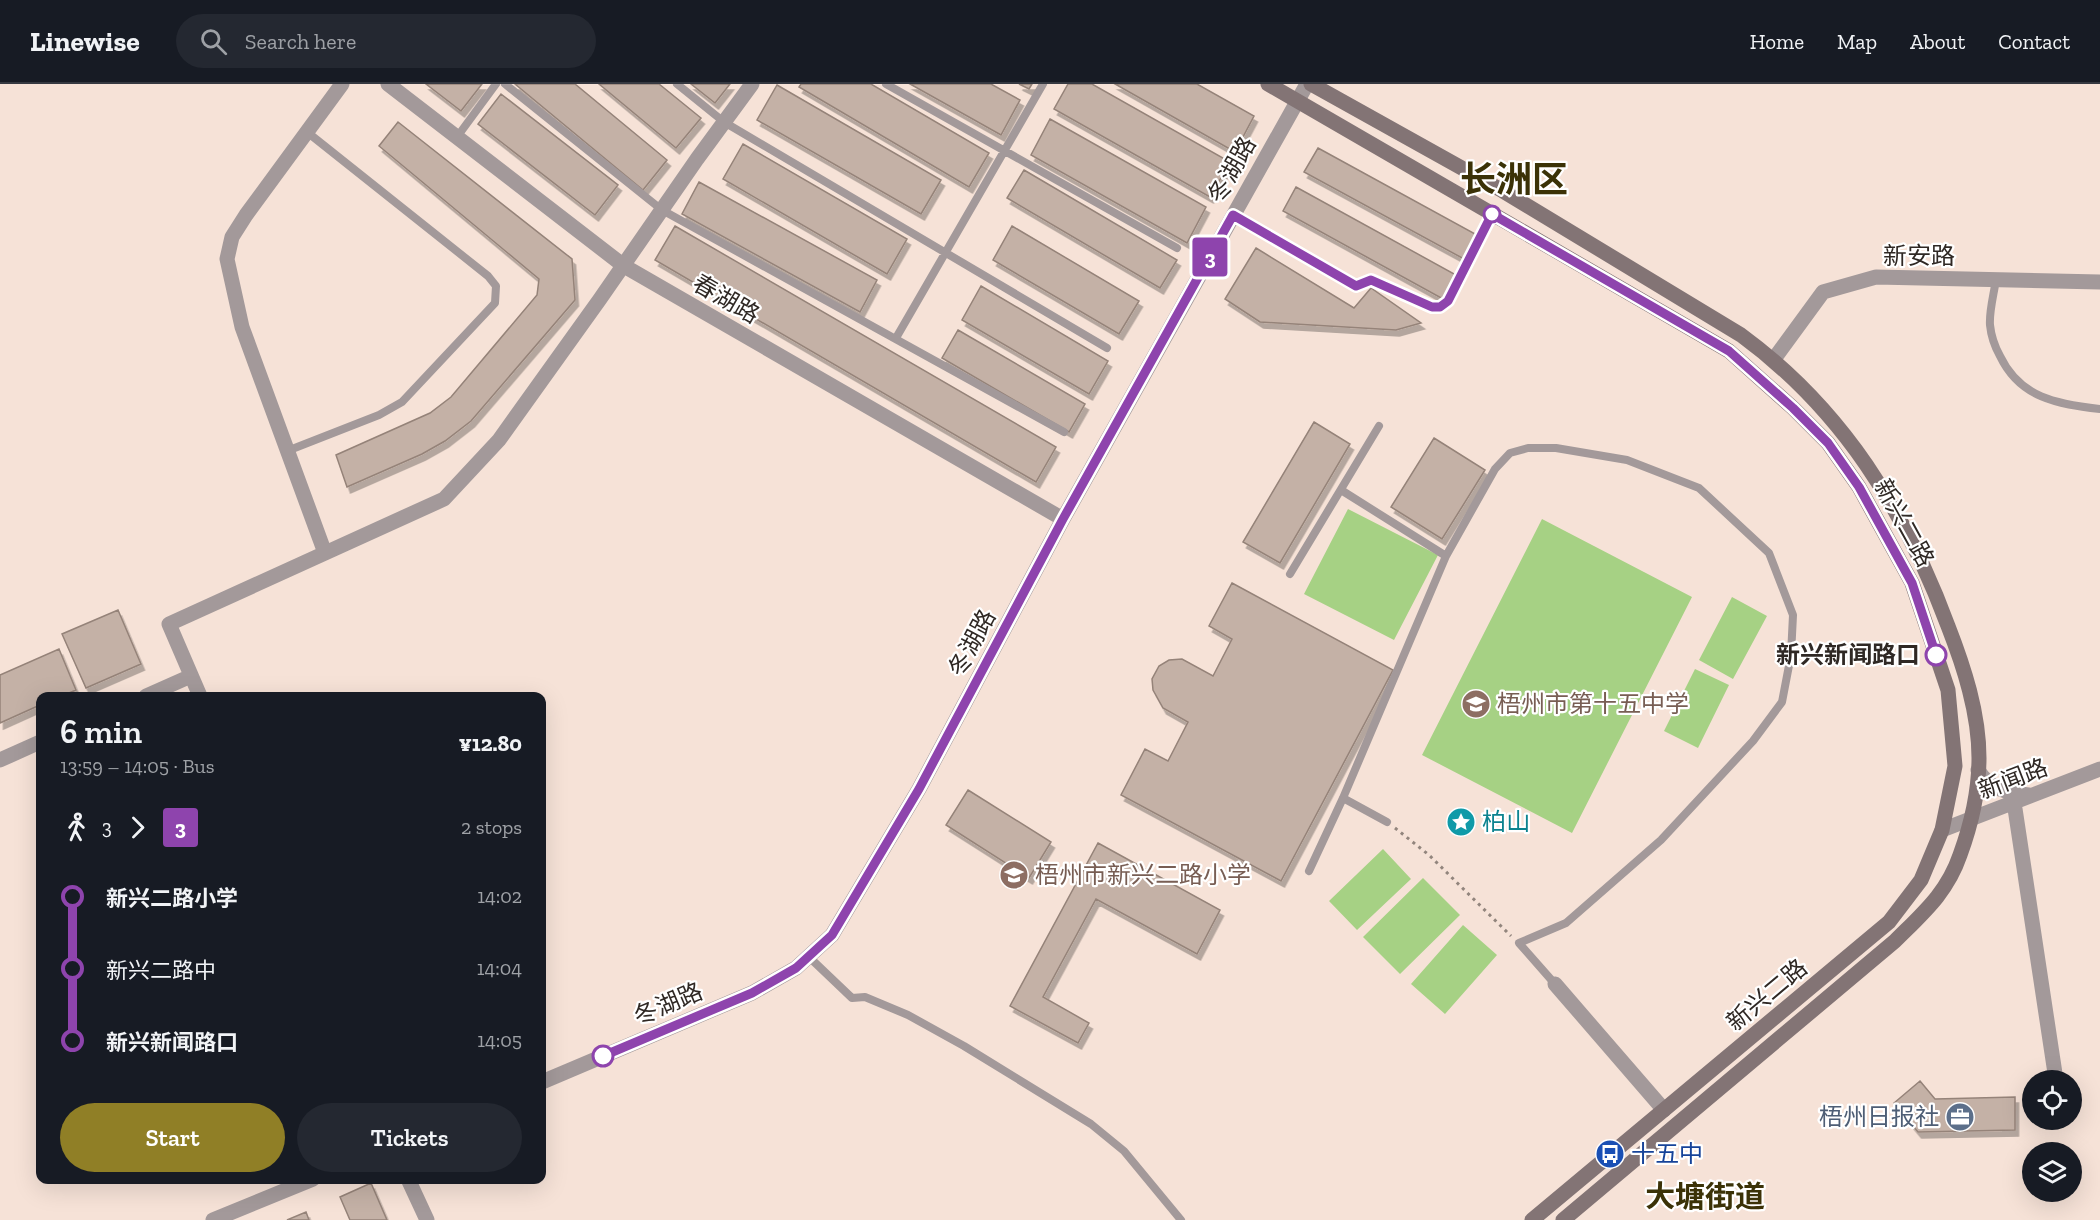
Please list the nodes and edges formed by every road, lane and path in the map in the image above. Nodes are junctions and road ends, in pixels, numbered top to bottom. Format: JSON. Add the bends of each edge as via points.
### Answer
{"nodes":[{"id":1,"x":342,"y":84,"type":"edge"},
{"id":2,"x":388,"y":84,"type":"edge"},
{"id":3,"x":496,"y":84,"type":"edge"},
{"id":4,"x":505,"y":84,"type":"edge"},
{"id":5,"x":676,"y":84,"type":"edge"},
{"id":6,"x":752,"y":84,"type":"edge"},
{"id":7,"x":886,"y":84,"type":"edge"},
{"id":8,"x":1043,"y":84,"type":"edge"},
{"id":9,"x":1268,"y":84,"type":"edge"},
{"id":10,"x":1309,"y":84,"type":"edge"},
{"id":11,"x":1296,"y":101,"type":"junction"},
{"id":12,"x":724,"y":123,"type":"junction"},
{"id":13,"x":307,"y":132,"type":"junction"},
{"id":14,"x":457,"y":137,"type":"junction"},
{"id":15,"x":1005,"y":151,"type":"junction"},
{"id":16,"x":662,"y":210,"type":"junction"},
{"id":17,"x":1492,"y":214,"type":"junction"},
{"id":18,"x":1233,"y":215,"type":"junction"},
{"id":19,"x":1177,"y":248,"type":"dead end"},
{"id":20,"x":945,"y":253,"type":"junction"},
{"id":21,"x":624,"y":266,"type":"junction"},
{"id":22,"x":1996,"y":279,"type":"junction"},
{"id":23,"x":2100,"y":282,"type":"edge"},
{"id":24,"x":896,"y":338,"type":"junction"},
{"id":25,"x":1107,"y":348,"type":"dead end"},
{"id":26,"x":1774,"y":359,"type":"junction"},
{"id":27,"x":2100,"y":409,"type":"edge"},
{"id":28,"x":1379,"y":426,"type":"dead end"},
{"id":29,"x":1064,"y":432,"type":"dead end"},
{"id":30,"x":287,"y":451,"type":"junction"},
{"id":31,"x":1341,"y":490,"type":"junction"},
{"id":32,"x":1063,"y":519,"type":"junction"},
{"id":33,"x":325,"y":553,"type":"junction"},
{"id":34,"x":1446,"y":556,"type":"junction"},
{"id":35,"x":1290,"y":574,"type":"dead end"},
{"id":36,"x":191,"y":676,"type":"junction"},
{"id":37,"x":155,"y":692,"type":"edge"},
{"id":38,"x":198,"y":692,"type":"edge"},
{"id":39,"x":36,"y":744,"type":"edge"},
{"id":40,"x":0,"y":760,"type":"edge"},
{"id":41,"x":2100,"y":769,"type":"edge"},
{"id":42,"x":1978,"y":770,"type":"junction"},
{"id":43,"x":2032,"y":795,"type":"junction"},
{"id":44,"x":1343,"y":798,"type":"junction"},
{"id":45,"x":2014,"y":802,"type":"junction"},
{"id":46,"x":1972,"y":819,"type":"junction"},
{"id":47,"x":1387,"y":822,"type":"joint"},
{"id":48,"x":1942,"y":830,"type":"junction"},
{"id":49,"x":1309,"y":871,"type":"dead end"},
{"id":50,"x":1519,"y":943,"type":"junction"},
{"id":51,"x":809,"y":957,"type":"junction"},
{"id":52,"x":1555,"y":984,"type":"joint"},
{"id":53,"x":2054,"y":1070,"type":"edge"},
{"id":54,"x":546,"y":1080,"type":"edge"},
{"id":55,"x":1664,"y":1110,"type":"junction"},
{"id":56,"x":301,"y":1184,"type":"edge"},
{"id":57,"x":410,"y":1184,"type":"edge"},
{"id":58,"x":213,"y":1220,"type":"edge"},
{"id":59,"x":427,"y":1220,"type":"edge"},
{"id":60,"x":1181,"y":1220,"type":"edge"},
{"id":61,"x":1532,"y":1220,"type":"edge"},
{"id":62,"x":1563,"y":1220,"type":"edge"}],
"edges":[{"from":1,"to":13,"type":"street"},
{"from":2,"to":14,"type":"street","name":"春湖路"},
{"from":3,"to":14,"type":"lane"},
{"from":4,"to":16,"type":"lane"},
{"from":5,"to":12,"type":"lane"},
{"from":6,"to":12,"type":"street"},
{"from":7,"to":15,"type":"lane"},
{"from":8,"to":15,"type":"lane"},
{"from":9,"to":11,"type":"main road","name":"新兴二路"},
{"from":10,"to":11,"type":"street","name":"冬湖路"},
{"from":10,"to":26,"type":"main road","name":"新兴二路","via":[[1512,197],[1742,335]]},
{"from":11,"to":17,"type":"main road","name":"新兴二路"},
{"from":11,"to":18,"type":"street","name":"冬湖路"},
{"from":12,"to":16,"type":"street"},
{"from":12,"to":20,"type":"lane"},
{"from":13,"to":30,"type":"street","via":[[232,237],[227,259],[242,327]]},
{"from":13,"to":30,"type":"lane","via":[[488,276],[496,285],[495,303],[402,402]]},
{"from":14,"to":21,"type":"street","name":"春湖路"},
{"from":15,"to":19,"type":"lane"},
{"from":15,"to":20,"type":"lane"},
{"from":16,"to":21,"type":"street"},
{"from":16,"to":24,"type":"lane"},
{"from":17,"to":18,"type":"lane","via":[[1448,301],[1440,307],[1371,280],[1356,286]]},
{"from":17,"to":48,"type":"main road","name":"新兴二路","via":[[1729,351],[1828,443],[1859,487],[1912,583],[1948,690],[1955,766]]},
{"from":18,"to":32,"type":"street","name":"冬湖路"},
{"from":20,"to":24,"type":"lane"},
{"from":20,"to":25,"type":"lane"},
{"from":21,"to":32,"type":"street","name":"春湖路"},
{"from":21,"to":33,"type":"street","via":[[499,440],[444,499]]},
{"from":22,"to":23,"type":"street","name":"新安路"},
{"from":22,"to":26,"type":"street","name":"新安路","via":[[1876,277],[1823,292]]},
{"from":22,"to":27,"type":"lane","via":[[1990,325],[2000,358],[2019,384],[2070,406]]},
{"from":24,"to":29,"type":"lane"},
{"from":26,"to":42,"type":"main road","name":"新兴二路","via":[[1832,418],[1886,493],[1931,580],[1962,662],[1976,725]]},
{"from":28,"to":31,"type":"lane"},
{"from":30,"to":33,"type":"street"},
{"from":31,"to":34,"type":"lane"},
{"from":31,"to":35,"type":"lane"},
{"from":32,"to":51,"type":"street","name":"冬湖路","via":[[919,789],[832,935]]},
{"from":33,"to":36,"type":"street","via":[[168,624]]},
{"from":34,"to":44,"type":"lane"},
{"from":34,"to":50,"type":"lane","via":[[1495,469],[1510,453],[1528,448],[1568,450],[1627,460],[1699,488],[1770,553],[1793,615],[1791,655],[1782,702],[1753,741],[1662,840],[1601,893],[1566,923]]},
{"from":36,"to":37,"type":"street"},
{"from":36,"to":38,"type":"street"},
{"from":39,"to":40,"type":"street"},
{"from":41,"to":43,"type":"street","name":"新闻路"},
{"from":42,"to":43,"type":"street","via":[[1990,785]]},
{"from":42,"to":46,"type":"main road","name":"新兴二路"},
{"from":43,"to":45,"type":"street","name":"新闻路"},
{"from":44,"to":47,"type":"lane"},
{"from":44,"to":49,"type":"lane"},
{"from":45,"to":46,"type":"street","name":"新闻路"},
{"from":45,"to":53,"type":"street"},
{"from":46,"to":48,"type":"street","name":"新闻路"},
{"from":46,"to":62,"type":"main road","name":"新兴二路","via":[[1960,858],[1939,898],[1895,941]]},
{"from":47,"to":50,"type":"path","via":[[1429,855]]},
{"from":48,"to":55,"type":"main road","name":"新兴二路","via":[[1921,880],[1889,922]]},
{"from":50,"to":52,"type":"lane"},
{"from":51,"to":54,"type":"street","name":"冬湖路","via":[[752,993]]},
{"from":51,"to":60,"type":"lane","via":[[852,998],[865,997],[908,1015],[1091,1124],[1124,1151]]},
{"from":52,"to":55,"type":"street"},
{"from":55,"to":61,"type":"main road","name":"新兴二路"},
{"from":56,"to":58,"type":"street"},
{"from":57,"to":59,"type":"street"}]}
